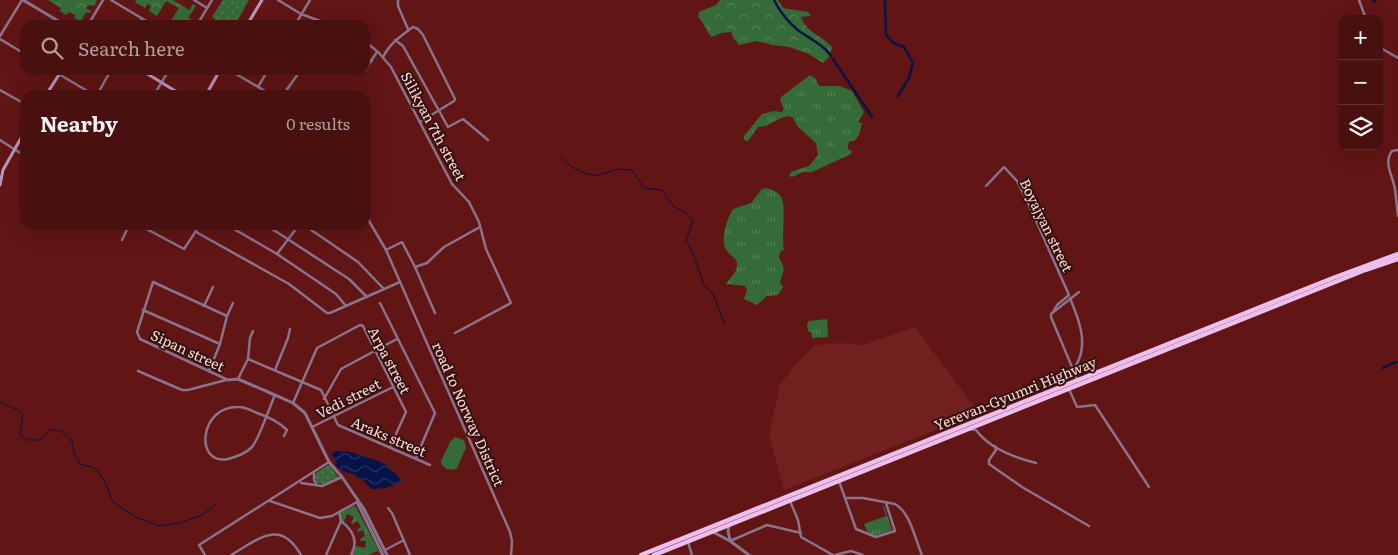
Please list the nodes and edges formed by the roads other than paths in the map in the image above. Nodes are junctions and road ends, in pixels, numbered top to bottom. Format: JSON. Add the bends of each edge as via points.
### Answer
{"nodes":[{"id":1,"x":23,"y":0,"type":"edge"},
{"id":2,"x":103,"y":0,"type":"edge"},
{"id":3,"x":111,"y":0,"type":"edge"},
{"id":4,"x":194,"y":0,"type":"edge"},
{"id":5,"x":212,"y":0,"type":"edge"},
{"id":6,"x":262,"y":0,"type":"edge"},
{"id":7,"x":278,"y":0,"type":"edge"},
{"id":8,"x":310,"y":0,"type":"edge"},
{"id":9,"x":398,"y":0,"type":"edge"},
{"id":10,"x":1359,"y":0,"type":"edge"},
{"id":11,"x":207,"y":8,"type":"junction"},
{"id":12,"x":302,"y":14,"type":"junction"},
{"id":13,"x":1365,"y":15,"type":"edge"},
{"id":14,"x":142,"y":19,"type":"edge"},
{"id":15,"x":57,"y":20,"type":"edge"},
{"id":16,"x":91,"y":20,"type":"edge"},
{"id":17,"x":200,"y":20,"type":"edge"},
{"id":18,"x":250,"y":20,"type":"edge"},
{"id":19,"x":298,"y":20,"type":"edge"},
{"id":20,"x":318,"y":20,"type":"edge"},
{"id":21,"x":408,"y":29,"type":"dead end"},
{"id":22,"x":0,"y":37,"type":"edge"},
{"id":23,"x":395,"y":40,"type":"junction"},
{"id":24,"x":370,"y":46,"type":"edge"},
{"id":25,"x":1383,"y":49,"type":"edge"},
{"id":26,"x":20,"y":51,"type":"edge"},
{"id":27,"x":377,"y":52,"type":"junction"},
{"id":28,"x":383,"y":57,"type":"junction"},
{"id":29,"x":1398,"y":58,"type":"edge"},
{"id":30,"x":372,"y":61,"type":"joint"},
{"id":31,"x":370,"y":64,"type":"edge"},
{"id":32,"x":58,"y":75,"type":"edge"},
{"id":33,"x":61,"y":75,"type":"edge"},
{"id":34,"x":108,"y":75,"type":"edge"},
{"id":35,"x":150,"y":75,"type":"edge"},
{"id":36,"x":166,"y":75,"type":"edge"},
{"id":37,"x":217,"y":75,"type":"edge"},
{"id":38,"x":238,"y":75,"type":"edge"},
{"id":39,"x":265,"y":75,"type":"edge"},
{"id":40,"x":297,"y":75,"type":"edge"},
{"id":41,"x":162,"y":82,"type":"junction"},
{"id":42,"x":258,"y":87,"type":"junction"},
{"id":43,"x":0,"y":90,"type":"edge"},
{"id":44,"x":49,"y":90,"type":"edge"},
{"id":45,"x":86,"y":90,"type":"edge"},
{"id":46,"x":98,"y":90,"type":"edge"},
{"id":47,"x":157,"y":90,"type":"edge"},
{"id":48,"x":174,"y":90,"type":"edge"},
{"id":49,"x":209,"y":90,"type":"edge"},
{"id":50,"x":263,"y":90,"type":"edge"},
{"id":51,"x":287,"y":90,"type":"edge"},
{"id":52,"x":20,"y":101,"type":"edge"},
{"id":53,"x":439,"y":111,"type":"junction"},
{"id":54,"x":420,"y":123,"type":"junction"},
{"id":55,"x":0,"y":140,"type":"edge"},
{"id":56,"x":20,"y":140,"type":"edge"},
{"id":57,"x":488,"y":140,"type":"dead end"},
{"id":58,"x":15,"y":149,"type":"junction"},
{"id":59,"x":1398,"y":150,"type":"edge"},
{"id":60,"x":20,"y":152,"type":"edge"},
{"id":61,"x":0,"y":185,"type":"edge"},
{"id":62,"x":986,"y":186,"type":"dead end"},
{"id":63,"x":1398,"y":216,"type":"edge"},
{"id":64,"x":370,"y":223,"type":"edge"},
{"id":65,"x":480,"y":227,"type":"junction"},
{"id":66,"x":127,"y":230,"type":"edge"},
{"id":67,"x":148,"y":230,"type":"edge"},
{"id":68,"x":236,"y":230,"type":"edge"},
{"id":69,"x":274,"y":230,"type":"edge"},
{"id":70,"x":295,"y":230,"type":"edge"},
{"id":71,"x":311,"y":230,"type":"edge"},
{"id":72,"x":196,"y":232,"type":"joint"},
{"id":73,"x":289,"y":239,"type":"junction"},
{"id":74,"x":122,"y":240,"type":"dead end"},
{"id":75,"x":386,"y":250,"type":"junction"},
{"id":76,"x":277,"y":254,"type":"junction"},
{"id":77,"x":1398,"y":254,"type":"edge"},
{"id":78,"x":1398,"y":259,"type":"edge"},
{"id":79,"x":415,"y":267,"type":"junction"},
{"id":80,"x":400,"y":282,"type":"junction"},
{"id":81,"x":213,"y":287,"type":"dead end"},
{"id":82,"x":384,"y":289,"type":"junction"},
{"id":83,"x":1079,"y":292,"type":"dead end"},
{"id":84,"x":367,"y":297,"type":"junction"},
{"id":85,"x":1070,"y":298,"type":"junction"},
{"id":86,"x":233,"y":303,"type":"dead end"},
{"id":87,"x":380,"y":303,"type":"dead end"},
{"id":88,"x":204,"y":306,"type":"junction"},
{"id":89,"x":346,"y":306,"type":"junction"},
{"id":90,"x":143,"y":310,"type":"junction"},
{"id":91,"x":1053,"y":312,"type":"junction"},
{"id":92,"x":435,"y":313,"type":"dead end"},
{"id":93,"x":227,"y":316,"type":"junction"},
{"id":94,"x":290,"y":329,"type":"dead end"},
{"id":95,"x":253,"y":331,"type":"dead end"},
{"id":96,"x":455,"y":333,"type":"dead end"},
{"id":97,"x":397,"y":339,"type":"junction"},
{"id":98,"x":220,"y":344,"type":"junction"},
{"id":99,"x":375,"y":350,"type":"junction"},
{"id":100,"x":248,"y":359,"type":"junction"},
{"id":101,"x":1119,"y":366,"type":"junction"},
{"id":102,"x":275,"y":370,"type":"junction"},
{"id":103,"x":1073,"y":370,"type":"junction"},
{"id":104,"x":138,"y":371,"type":"dead end"},
{"id":105,"x":209,"y":371,"type":"junction"},
{"id":106,"x":238,"y":379,"type":"junction"},
{"id":107,"x":228,"y":380,"type":"junction"},
{"id":108,"x":1078,"y":380,"type":"junction"},
{"id":109,"x":302,"y":382,"type":"junction"},
{"id":110,"x":392,"y":387,"type":"junction"},
{"id":111,"x":1069,"y":389,"type":"junction"},
{"id":112,"x":275,"y":395,"type":"junction"},
{"id":113,"x":324,"y":399,"type":"junction"},
{"id":114,"x":293,"y":403,"type":"junction"},
{"id":115,"x":266,"y":416,"type":"junction"},
{"id":116,"x":334,"y":417,"type":"junction"},
{"id":117,"x":312,"y":427,"type":"junction"},
{"id":118,"x":968,"y":429,"type":"junction"},
{"id":119,"x":284,"y":436,"type":"dead end"},
{"id":120,"x":995,"y":446,"type":"junction"},
{"id":121,"x":390,"y":447,"type":"junction"},
{"id":122,"x":416,"y":458,"type":"junction"},
{"id":123,"x":329,"y":462,"type":"junction"},
{"id":124,"x":1036,"y":463,"type":"dead end"},
{"id":125,"x":430,"y":465,"type":"dead end"},
{"id":126,"x":314,"y":473,"type":"junction"},
{"id":127,"x":342,"y":477,"type":"junction"},
{"id":128,"x":840,"y":479,"type":"junction"},
{"id":129,"x":300,"y":482,"type":"junction"},
{"id":130,"x":317,"y":485,"type":"junction"},
{"id":131,"x":1149,"y":487,"type":"dead end"},
{"id":132,"x":845,"y":498,"type":"junction"},
{"id":133,"x":790,"y":500,"type":"junction"},
{"id":134,"x":270,"y":501,"type":"junction"},
{"id":135,"x":358,"y":501,"type":"junction"},
{"id":136,"x":886,"y":503,"type":"junction"},
{"id":137,"x":388,"y":508,"type":"dead end"},
{"id":138,"x":339,"y":512,"type":"junction"},
{"id":139,"x":341,"y":521,"type":"junction"},
{"id":140,"x":730,"y":525,"type":"junction"},
{"id":141,"x":1089,"y":526,"type":"dead end"},
{"id":142,"x":713,"y":532,"type":"junction"},
{"id":143,"x":801,"y":533,"type":"junction"},
{"id":144,"x":404,"y":540,"type":"junction"},
{"id":145,"x":730,"y":541,"type":"junction"},
{"id":146,"x":688,"y":542,"type":"junction"},
{"id":147,"x":383,"y":552,"type":"edge"},
{"id":148,"x":206,"y":555,"type":"edge"},
{"id":149,"x":231,"y":555,"type":"edge"},
{"id":150,"x":301,"y":555,"type":"edge"},
{"id":151,"x":326,"y":555,"type":"edge"},
{"id":152,"x":351,"y":555,"type":"edge"},
{"id":153,"x":387,"y":555,"type":"edge"},
{"id":154,"x":410,"y":555,"type":"edge"},
{"id":155,"x":511,"y":555,"type":"edge"},
{"id":156,"x":641,"y":555,"type":"edge"},
{"id":157,"x":654,"y":555,"type":"edge"},
{"id":158,"x":692,"y":555,"type":"edge"},
{"id":159,"x":749,"y":555,"type":"edge"},
{"id":160,"x":834,"y":555,"type":"edge"},
{"id":161,"x":863,"y":555,"type":"edge"},
{"id":162,"x":922,"y":555,"type":"edge"}],
"edges":[{"from":1,"to":15,"type":"street"},
{"from":1,"to":22,"type":"street"},
{"from":2,"to":16,"type":"street"},
{"from":3,"to":14,"type":"street"},
{"from":4,"to":11,"type":"street"},
{"from":5,"to":11,"type":"street"},
{"from":6,"to":18,"type":"main road"},
{"from":7,"to":12,"type":"street"},
{"from":8,"to":12,"type":"street"},
{"from":9,"to":21,"type":"street"},
{"from":10,"to":13,"type":"street"},
{"from":11,"to":17,"type":"street"},
{"from":12,"to":19,"type":"street"},
{"from":12,"to":20,"type":"street"},
{"from":22,"to":26,"type":"street"},
{"from":23,"to":28,"type":"street"},
{"from":23,"to":53,"type":"street","via":[[403,46]]},
{"from":23,"to":53,"type":"street","via":[[413,27],[423,35],[455,99]]},
{"from":24,"to":27,"type":"street","name":"Silikyan 7th street"},
{"from":25,"to":29,"type":"street"},
{"from":27,"to":28,"type":"street","name":"Silikyan 7th street"},
{"from":27,"to":30,"type":"street"},
{"from":28,"to":54,"type":"street","name":"Silikyan 7th street"},
{"from":30,"to":31,"type":"street"},
{"from":32,"to":44,"type":"main road"},
{"from":33,"to":45,"type":"street"},
{"from":34,"to":46,"type":"street"},
{"from":35,"to":41,"type":"main road"},
{"from":36,"to":41,"type":"street"},
{"from":37,"to":49,"type":"main road"},
{"from":38,"to":42,"type":"street"},
{"from":39,"to":42,"type":"street"},
{"from":40,"to":51,"type":"street"},
{"from":41,"to":47,"type":"street"},
{"from":41,"to":48,"type":"main road"},
{"from":42,"to":50,"type":"street"},
{"from":43,"to":52,"type":"street"},
{"from":53,"to":54,"type":"street"},
{"from":53,"to":57,"type":"street","via":[[448,127],[463,119]]},
{"from":54,"to":65,"type":"street","name":"Silikyan 7th street","via":[[452,184],[469,202]]},
{"from":55,"to":58,"type":"street"},
{"from":56,"to":58,"type":"main road"},
{"from":58,"to":60,"type":"street"},
{"from":58,"to":61,"type":"main road","via":[[3,170]]},
{"from":59,"to":63,"type":"street","via":[[1392,151],[1388,159]]},
{"from":62,"to":91,"type":"street","name":"Boyajyan street","via":[[1004,167],[1017,181],[1069,295]]},
{"from":64,"to":75,"type":"street","name":"road to Norway District"},
{"from":65,"to":79,"type":"street","via":[[444,247],[427,263]]},
{"from":65,"to":96,"type":"street","name":"Silikyan 7th street","via":[[511,303]]},
{"from":66,"to":74,"type":"street"},
{"from":67,"to":72,"type":"street","via":[[184,249]]},
{"from":68,"to":76,"type":"street"},
{"from":69,"to":73,"type":"street"},
{"from":70,"to":73,"type":"street"},
{"from":71,"to":82,"type":"street","via":[[358,262]]},
{"from":72,"to":89,"type":"street","via":[[289,284],[327,313]]},
{"from":73,"to":76,"type":"street"},
{"from":73,"to":84,"type":"street","via":[[349,279]]},
{"from":75,"to":79,"type":"street","via":[[402,242]]},
{"from":75,"to":80,"type":"street","name":"road to Norway District"},
{"from":76,"to":89,"type":"street","via":[[336,294]]},
{"from":77,"to":101,"type":"highway","name":"Yerevan-Gyumri Highway"},
{"from":78,"to":101,"type":"highway","name":"Yerevan-Gyumri Highway"},
{"from":79,"to":92,"type":"street"},
{"from":80,"to":82,"type":"street"},
{"from":80,"to":155,"type":"street","name":"road to Norway District","via":[[510,532]]},
{"from":81,"to":88,"type":"street"},
{"from":82,"to":84,"type":"street"},
{"from":83,"to":85,"type":"street"},
{"from":84,"to":89,"type":"street"},
{"from":85,"to":91,"type":"street"},
{"from":85,"to":103,"type":"street","via":[[1083,340],[1080,360]]},
{"from":86,"to":93,"type":"street"},
{"from":87,"to":97,"type":"street"},
{"from":88,"to":90,"type":"street","name":"Sipan street","via":[[153,282]]},
{"from":88,"to":93,"type":"street"},
{"from":90,"to":98,"type":"street"},
{"from":90,"to":105,"type":"street","name":"Sipan street","via":[[137,332],[140,340]]},
{"from":91,"to":103,"type":"street","via":[[1051,317]]},
{"from":93,"to":98,"type":"street"},
{"from":94,"to":102,"type":"street"},
{"from":95,"to":100,"type":"street"},
{"from":97,"to":99,"type":"street"},
{"from":97,"to":122,"type":"street","via":[[435,413]]},
{"from":98,"to":105,"type":"street"},
{"from":99,"to":109,"type":"street","name":"Arpa street","via":[[360,325],[317,348]]},
{"from":99,"to":110,"type":"street","name":"Arpa street"},
{"from":99,"to":113,"type":"street","via":[[341,368]]},
{"from":100,"to":102,"type":"street","name":"Araks street"},
{"from":100,"to":106,"type":"street"},
{"from":101,"to":108,"type":"highway","name":"Yerevan-Gyumri Highway"},
{"from":101,"to":111,"type":"highway","name":"Yerevan-Gyumri Highway"},
{"from":102,"to":109,"type":"street","name":"Araks street"},
{"from":103,"to":108,"type":"street"},
{"from":104,"to":107,"type":"street","via":[[188,390]]},
{"from":105,"to":107,"type":"street","name":"Sipan street"},
{"from":106,"to":107,"type":"street"},
{"from":106,"to":112,"type":"street"},
{"from":108,"to":128,"type":"highway","name":"Yerevan-Gyumri Highway"},
{"from":109,"to":113,"type":"street","name":"Araks street","via":[[321,390]]},
{"from":109,"to":114,"type":"street","name":"Arpa street"},
{"from":110,"to":116,"type":"street","name":"Vedi street"},
{"from":110,"to":121,"type":"street","name":"Arpa street","via":[[406,412]]},
{"from":111,"to":118,"type":"highway","name":"Yerevan-Gyumri Highway"},
{"from":111,"to":131,"type":"street","via":[[1077,406],[1095,405]]},
{"from":112,"to":114,"type":"street"},
{"from":112,"to":115,"type":"street"},
{"from":113,"to":116,"type":"street","name":"Araks street"},
{"from":114,"to":117,"type":"street","via":[[305,413]]},
{"from":115,"to":115,"type":"street","via":[[254,445],[243,454],[221,459],[214,457],[207,448],[207,426],[218,413],[239,406]]},
{"from":115,"to":119,"type":"street","via":[[287,430]]},
{"from":116,"to":117,"type":"street","name":"Vedi street"},
{"from":116,"to":121,"type":"street","name":"Araks street","via":[[338,425]]},
{"from":117,"to":123,"type":"street"},
{"from":118,"to":120,"type":"street","via":[[976,430]]},
{"from":118,"to":128,"type":"highway","name":"Yerevan-Gyumri Highway"},
{"from":120,"to":124,"type":"street"},
{"from":120,"to":141,"type":"street","via":[[989,464]]},
{"from":121,"to":122,"type":"street","name":"Araks street"},
{"from":122,"to":125,"type":"street","name":"Araks street"},
{"from":123,"to":126,"type":"street"},
{"from":123,"to":127,"type":"street"},
{"from":126,"to":129,"type":"street"},
{"from":126,"to":130,"type":"street"},
{"from":127,"to":130,"type":"street","via":[[326,485]]},
{"from":127,"to":135,"type":"street"},
{"from":128,"to":132,"type":"street"},
{"from":128,"to":133,"type":"highway","name":"Yerevan-Gyumri Highway"},
{"from":128,"to":156,"type":"highway","name":"Yerevan-Gyumri Highway"},
{"from":129,"to":130,"type":"street"},
{"from":129,"to":134,"type":"street"},
{"from":132,"to":136,"type":"street"},
{"from":132,"to":136,"type":"street","via":[[856,529],[876,537],[895,531]]},
{"from":133,"to":140,"type":"highway","name":"Yerevan-Gyumri Highway"},
{"from":133,"to":143,"type":"street"},
{"from":134,"to":138,"type":"street","via":[[320,518]]},
{"from":134,"to":148,"type":"street","via":[[199,545]]},
{"from":135,"to":138,"type":"street"},
{"from":135,"to":147,"type":"street"},
{"from":136,"to":162,"type":"street","via":[[899,506],[915,532]]},
{"from":137,"to":144,"type":"street"},
{"from":138,"to":139,"type":"street"},
{"from":139,"to":151,"type":"street"},
{"from":139,"to":152,"type":"street","via":[[355,536]]},
{"from":140,"to":142,"type":"highway","name":"Yerevan-Gyumri Highway"},
{"from":140,"to":145,"type":"street"},
{"from":142,"to":145,"type":"street"},
{"from":142,"to":146,"type":"highway","name":"Yerevan-Gyumri Highway"},
{"from":143,"to":145,"type":"street","via":[[767,525]]},
{"from":143,"to":160,"type":"street"},
{"from":144,"to":147,"type":"street"},
{"from":144,"to":154,"type":"street"},
{"from":145,"to":159,"type":"street"},
{"from":146,"to":157,"type":"highway","name":"Yerevan-Gyumri Highway"},
{"from":146,"to":158,"type":"street"},
{"from":147,"to":153,"type":"street"},
{"from":149,"to":150,"type":"street","via":[[264,536],[282,534],[290,539]]},
{"from":160,"to":161,"type":"street","via":[[851,552]]}]}
